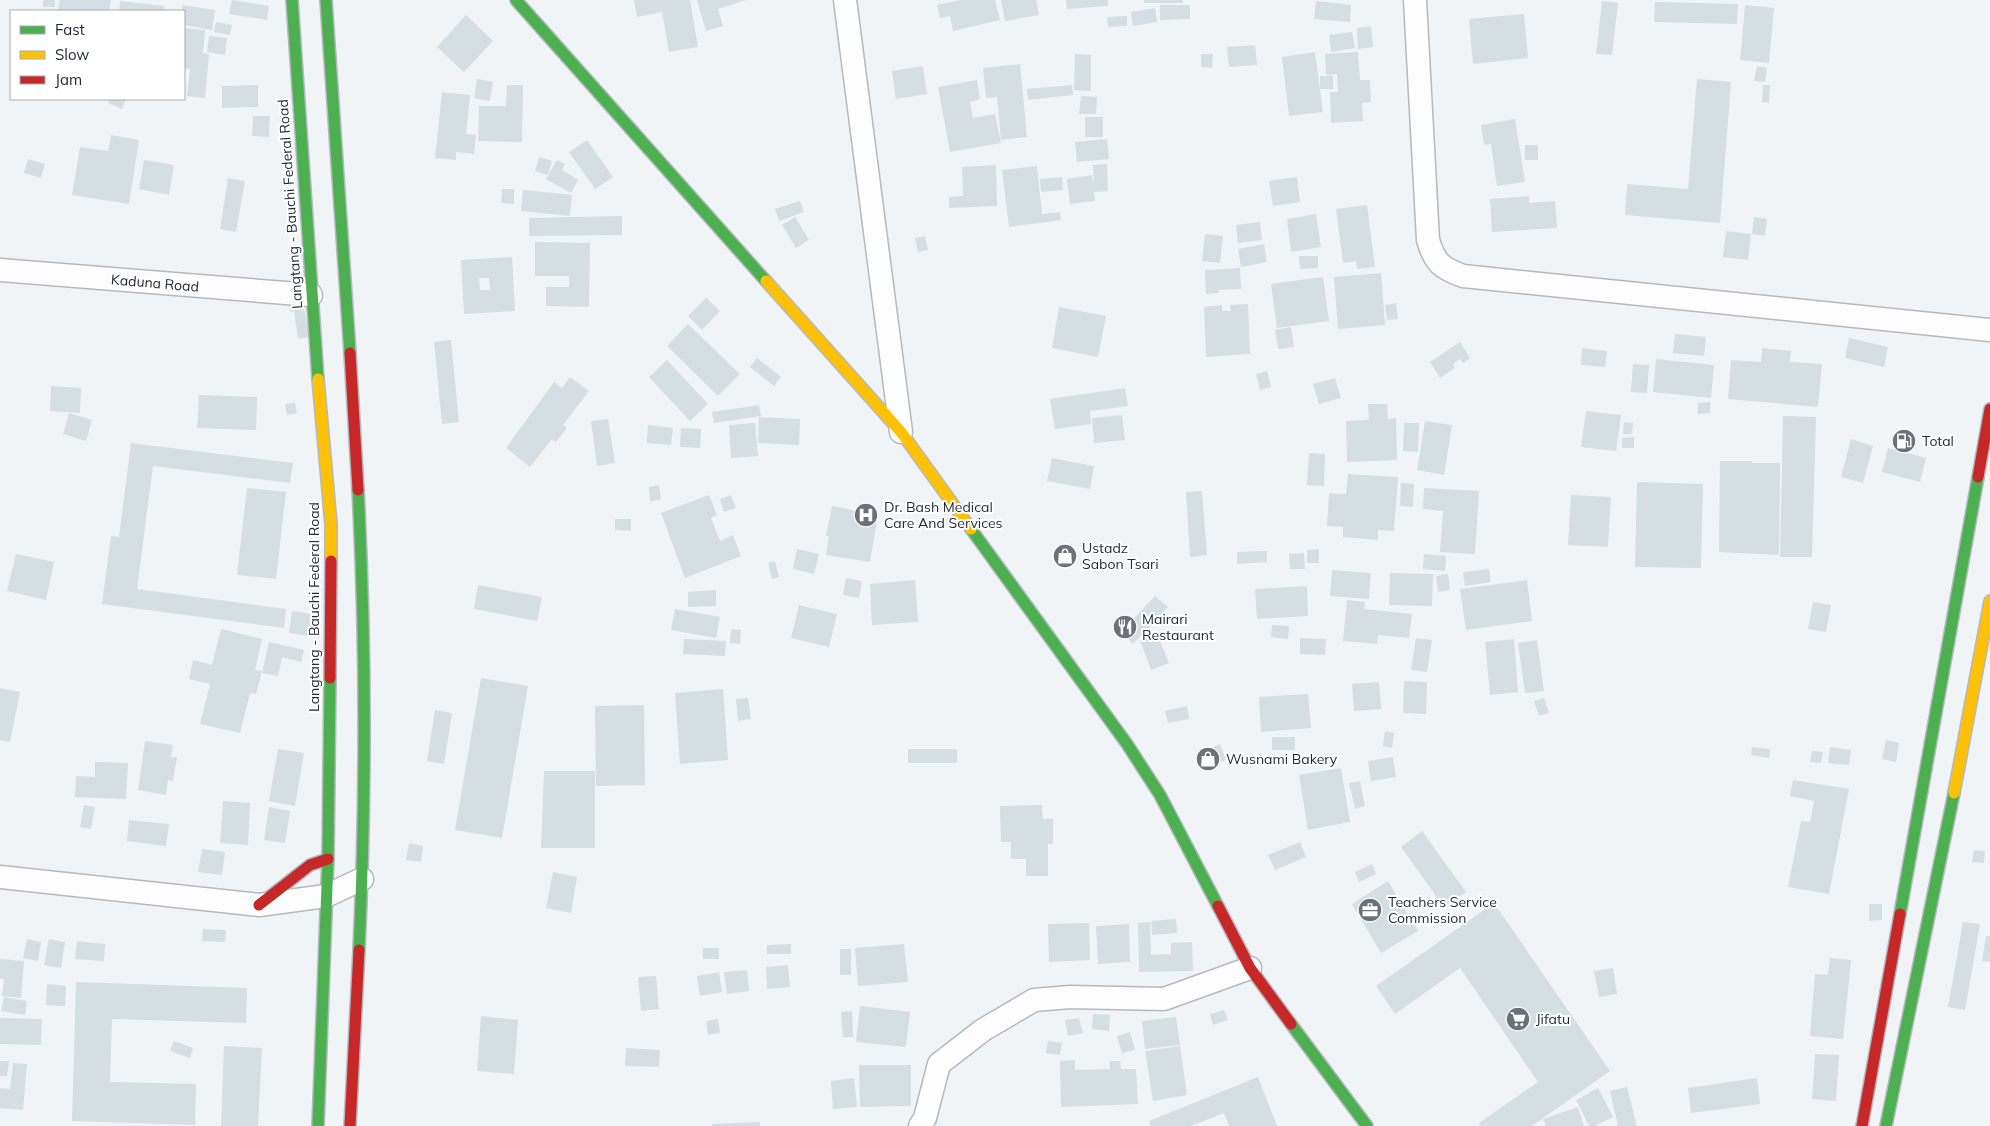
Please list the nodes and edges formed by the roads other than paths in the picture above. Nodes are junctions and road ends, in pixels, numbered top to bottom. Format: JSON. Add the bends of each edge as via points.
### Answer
{"nodes":[{"id":1,"x":292,"y":0,"type":"edge"},
{"id":2,"x":326,"y":0,"type":"edge"},
{"id":3,"x":516,"y":0,"type":"edge"},
{"id":4,"x":845,"y":0,"type":"edge"},
{"id":5,"x":1415,"y":0,"type":"edge"},
{"id":6,"x":0,"y":270,"type":"edge"},
{"id":7,"x":311,"y":295,"type":"junction"},
{"id":8,"x":1990,"y":330,"type":"edge"},
{"id":9,"x":1990,"y":409,"type":"edge"},
{"id":10,"x":901,"y":432,"type":"junction"},
{"id":11,"x":1990,"y":601,"type":"edge"},
{"id":12,"x":1982,"y":698,"type":"edge"},
{"id":13,"x":328,"y":859,"type":"junction"},
{"id":14,"x":0,"y":877,"type":"edge"},
{"id":15,"x":362,"y":878,"type":"junction"},
{"id":16,"x":326,"y":896,"type":"junction"},
{"id":17,"x":259,"y":905,"type":"junction"},
{"id":18,"x":1250,"y":968,"type":"junction"},
{"id":19,"x":318,"y":1126,"type":"edge"},
{"id":20,"x":350,"y":1126,"type":"edge"},
{"id":21,"x":920,"y":1126,"type":"edge"},
{"id":22,"x":1367,"y":1126,"type":"edge"},
{"id":23,"x":1862,"y":1126,"type":"edge"},
{"id":24,"x":1886,"y":1126,"type":"edge"}],
"edges":[{"from":1,"to":7,"type":"main road","name":"Langtang - Bauchi Federal Road"},
{"from":2,"to":15,"type":"main road","via":[[347,289],[364,610]]},
{"from":3,"to":10,"type":"main road"},
{"from":4,"to":10,"type":"street"},
{"from":5,"to":8,"type":"street","via":[[1428,240],[1434,258],[1447,270],[1473,277]]},
{"from":6,"to":7,"type":"street","name":"Kaduna Road"},
{"from":7,"to":13,"type":"main road","name":"Langtang - Bauchi Federal Road","via":[[331,524]]},
{"from":9,"to":23,"type":"main road"},
{"from":10,"to":18,"type":"main road","via":[[1160,795]]},
{"from":11,"to":12,"type":"main road"},
{"from":12,"to":24,"type":"main road"},
{"from":13,"to":16,"type":"main road","name":"Langtang - Bauchi Federal Road"},
{"from":13,"to":17,"type":"main road","via":[[310,864]]},
{"from":14,"to":17,"type":"street"},
{"from":15,"to":16,"type":"street"},
{"from":15,"to":20,"type":"main road"},
{"from":16,"to":17,"type":"street"},
{"from":16,"to":19,"type":"main road","name":"Langtang - Bauchi Federal Road"},
{"from":18,"to":21,"type":"street","via":[[1164,999],[1070,997],[1034,1000],[982,1030],[939,1064]]},
{"from":18,"to":22,"type":"main road"}]}
